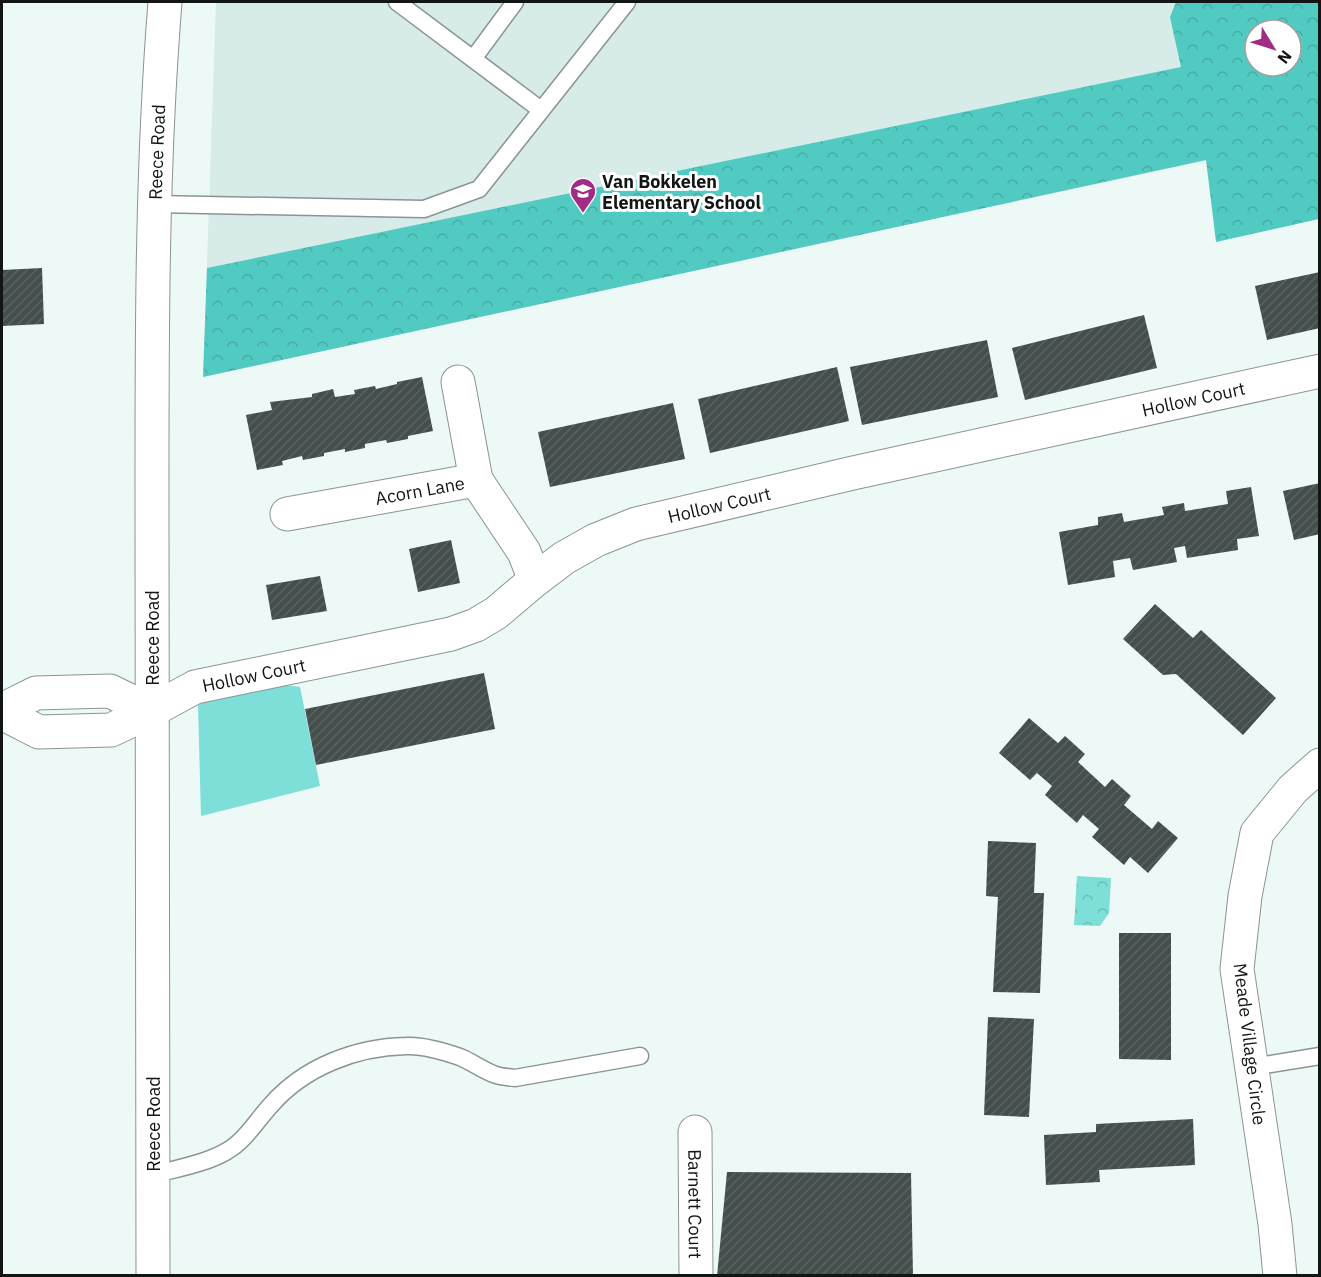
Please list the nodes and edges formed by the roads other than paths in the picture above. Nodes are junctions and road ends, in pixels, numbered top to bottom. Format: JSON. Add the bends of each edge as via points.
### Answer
{"nodes":[{"id":1,"x":165,"y":2,"type":"edge"},
{"id":2,"x":397,"y":2,"type":"edge"},
{"id":3,"x":515,"y":2,"type":"edge"},
{"id":4,"x":627,"y":2,"type":"edge"},
{"id":5,"x":473,"y":59,"type":"junction"},
{"id":6,"x":542,"y":110,"type":"junction"},
{"id":7,"x":154,"y":204,"type":"junction"},
{"id":8,"x":1320,"y":371,"type":"edge"},
{"id":9,"x":458,"y":382,"type":"dead end"},
{"id":10,"x":476,"y":480,"type":"junction"},
{"id":11,"x":287,"y":514,"type":"dead end"},
{"id":12,"x":535,"y":580,"type":"junction"},
{"id":13,"x":2,"y":711,"type":"edge"},
{"id":14,"x":151,"y":711,"type":"junction"},
{"id":15,"x":1320,"y":765,"type":"edge"},
{"id":16,"x":640,"y":1056,"type":"dead end"},
{"id":17,"x":1320,"y":1056,"type":"edge"},
{"id":18,"x":1252,"y":1067,"type":"junction"},
{"id":19,"x":695,"y":1132,"type":"dead end"},
{"id":20,"x":153,"y":1176,"type":"junction"},
{"id":21,"x":153,"y":1275,"type":"edge"},
{"id":22,"x":696,"y":1275,"type":"edge"},
{"id":23,"x":1280,"y":1275,"type":"edge"}],
"edges":[{"from":1,"to":7,"type":"street","name":"Reece Road"},
{"from":2,"to":5,"type":"lane"},
{"from":3,"to":5,"type":"lane"},
{"from":4,"to":6,"type":"lane"},
{"from":5,"to":6,"type":"lane"},
{"from":6,"to":7,"type":"lane","via":[[479,189],[424,208]]},
{"from":7,"to":14,"type":"street","name":"Reece Road"},
{"from":8,"to":12,"type":"street","name":"Hollow Court","via":[[636,524],[564,558]]},
{"from":9,"to":10,"type":"street"},
{"from":10,"to":11,"type":"street","name":"Acorn Lane"},
{"from":10,"to":12,"type":"street","name":"Acorn Lane","via":[[524,552]]},
{"from":12,"to":14,"type":"street","name":"Hollow Court","via":[[496,613],[451,634],[195,687]]},
{"from":13,"to":14,"type":"street","name":"Hollow Court","via":[[39,732],[111,730]]},
{"from":14,"to":20,"type":"street","name":"Reece Road"},
{"from":15,"to":18,"type":"street","name":"Meade Village Circle","via":[[1293,789],[1257,833],[1237,969]]},
{"from":16,"to":20,"type":"lane","via":[[515,1078],[497,1076],[460,1057],[426,1048],[406,1046],[359,1052],[296,1082],[227,1151]]},
{"from":17,"to":18,"type":"lane"},
{"from":18,"to":23,"type":"street","name":"Meade Village Circle"},
{"from":19,"to":22,"type":"street","name":"Barnett Court"},
{"from":20,"to":21,"type":"street","name":"Reece Road"}]}
